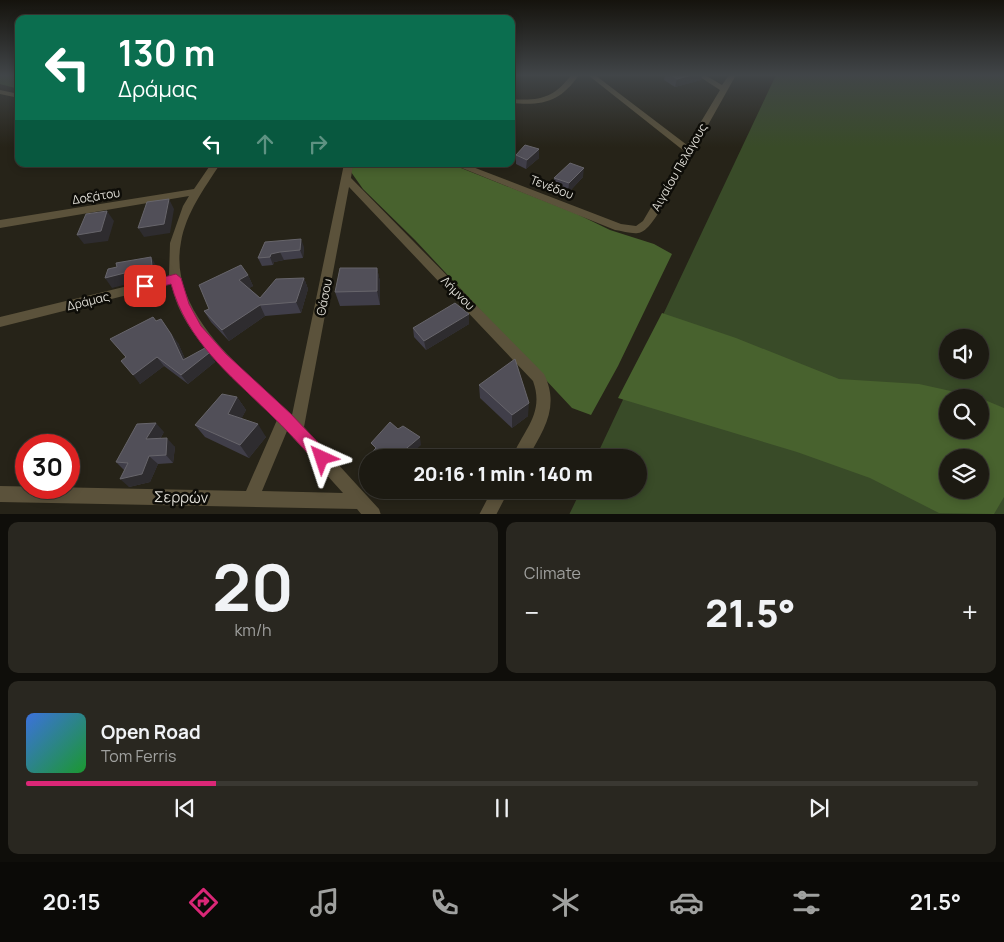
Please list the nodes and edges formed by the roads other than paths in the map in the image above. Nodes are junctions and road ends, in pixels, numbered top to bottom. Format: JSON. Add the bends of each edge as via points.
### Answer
{"nodes":[{"id":1,"x":547,"y":99,"type":"edge"},
{"id":2,"x":622,"y":99,"type":"edge"},
{"id":3,"x":719,"y":99,"type":"edge"},
{"id":4,"x":515,"y":101,"type":"edge"},
{"id":5,"x":690,"y":151,"type":"junction"},
{"id":6,"x":213,"y":167,"type":"edge"},
{"id":7,"x":348,"y":167,"type":"edge"},
{"id":8,"x":465,"y":167,"type":"edge"},
{"id":9,"x":346,"y":179,"type":"junction"},
{"id":10,"x":195,"y":192,"type":"junction"},
{"id":11,"x":0,"y":224,"type":"edge"},
{"id":12,"x":638,"y":230,"type":"joint"},
{"id":13,"x":176,"y":278,"type":"junction"},
{"id":14,"x":0,"y":322,"type":"edge"},
{"id":15,"x":291,"y":424,"type":"junction"},
{"id":16,"x":524,"y":449,"type":"edge"},
{"id":17,"x":0,"y":494,"type":"edge"},
{"id":18,"x":251,"y":498,"type":"junction"},
{"id":19,"x":495,"y":499,"type":"edge"},
{"id":20,"x":361,"y":501,"type":"junction"},
{"id":21,"x":373,"y":514,"type":"edge"},
{"id":22,"x":487,"y":514,"type":"edge"}],
"edges":[{"from":1,"to":4,"type":"street"},
{"from":2,"to":5,"type":"street"},
{"from":3,"to":5,"type":"street","name":"Αιγαίου Πελάγους"},
{"from":5,"to":12,"type":"street","name":"Αιγαίου Πελάγους","via":[[646,223]]},
{"from":6,"to":10,"type":"street"},
{"from":7,"to":9,"type":"street","name":"Θάσου"},
{"from":8,"to":12,"type":"street","name":"Τενέδου","via":[[619,227]]},
{"from":9,"to":15,"type":"street","name":"Θάσου"},
{"from":9,"to":16,"type":"street","name":"Λήμνου","via":[[534,371],[546,395],[546,404]]},
{"from":10,"to":11,"type":"street","name":"Δοξάτου"},
{"from":10,"to":13,"type":"street","via":[[175,241]]},
{"from":13,"to":14,"type":"street","name":"Δράμας"},
{"from":13,"to":15,"type":"street","via":[[183,304],[197,330],[221,358]]},
{"from":15,"to":18,"type":"street","name":"Θάσου"},
{"from":15,"to":20,"type":"street"},
{"from":17,"to":18,"type":"street","name":"Σερρών"},
{"from":18,"to":20,"type":"street","name":"Σερρών"},
{"from":19,"to":22,"type":"street"},
{"from":20,"to":21,"type":"street"}]}
